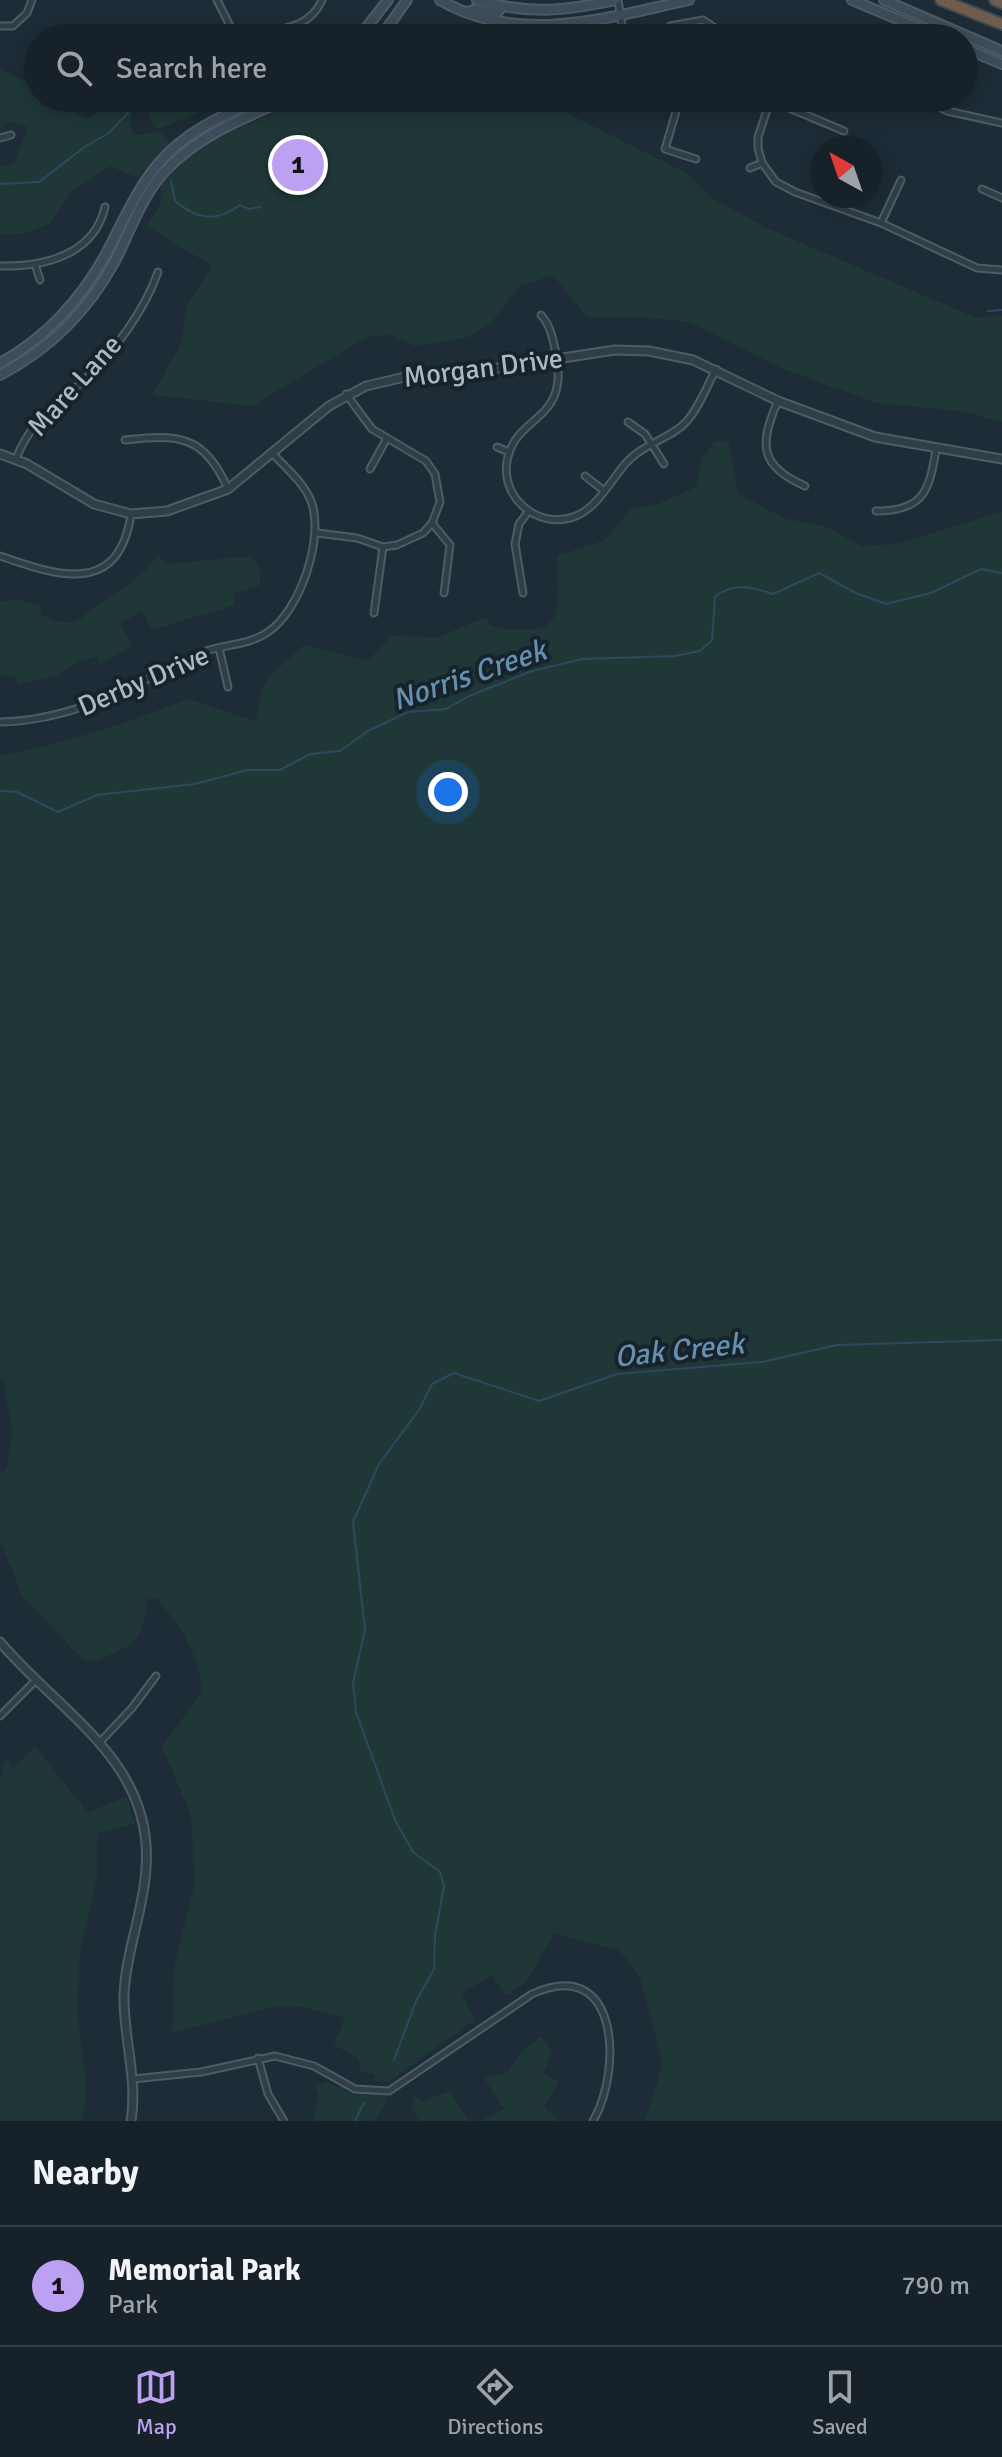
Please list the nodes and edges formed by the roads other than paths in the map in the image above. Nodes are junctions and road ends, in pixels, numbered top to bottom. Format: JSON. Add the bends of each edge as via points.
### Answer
{"nodes":[{"id":1,"x":32,"y":0,"type":"edge"},
{"id":2,"x":217,"y":0,"type":"edge"},
{"id":3,"x":322,"y":0,"type":"edge"},
{"id":4,"x":388,"y":0,"type":"edge"},
{"id":5,"x":407,"y":0,"type":"edge"},
{"id":6,"x":440,"y":0,"type":"edge"},
{"id":7,"x":477,"y":0,"type":"edge"},
{"id":8,"x":617,"y":0,"type":"edge"},
{"id":9,"x":689,"y":0,"type":"edge"},
{"id":10,"x":852,"y":0,"type":"edge"},
{"id":11,"x":884,"y":0,"type":"edge"},
{"id":12,"x":941,"y":0,"type":"edge"},
{"id":13,"x":995,"y":0,"type":"edge"},
{"id":14,"x":1002,"y":3,"type":"edge"},
{"id":15,"x":501,"y":8,"type":"junction"},
{"id":16,"x":467,"y":12,"type":"junction"},
{"id":17,"x":621,"y":15,"type":"junction"},
{"id":18,"x":229,"y":24,"type":"edge"},
{"id":19,"x":300,"y":24,"type":"edge"},
{"id":20,"x":369,"y":24,"type":"edge"},
{"id":21,"x":390,"y":24,"type":"edge"},
{"id":22,"x":498,"y":24,"type":"edge"},
{"id":23,"x":569,"y":24,"type":"edge"},
{"id":24,"x":622,"y":24,"type":"edge"},
{"id":25,"x":681,"y":24,"type":"edge"},
{"id":26,"x":709,"y":24,"type":"edge"},
{"id":27,"x":909,"y":24,"type":"edge"},
{"id":28,"x":937,"y":24,"type":"edge"},
{"id":29,"x":1002,"y":24,"type":"edge"},
{"id":30,"x":0,"y":26,"type":"edge"},
{"id":31,"x":978,"y":42,"type":"edge"},
{"id":32,"x":1002,"y":51,"type":"edge"},
{"id":33,"x":978,"y":54,"type":"edge"},
{"id":34,"x":1002,"y":64,"type":"edge"},
{"id":35,"x":232,"y":112,"type":"edge"},
{"id":36,"x":259,"y":112,"type":"edge"},
{"id":37,"x":676,"y":112,"type":"edge"},
{"id":38,"x":767,"y":112,"type":"edge"},
{"id":39,"x":801,"y":112,"type":"edge"},
{"id":40,"x":955,"y":112,"type":"edge"},
{"id":41,"x":1002,"y":123,"type":"edge"},
{"id":42,"x":844,"y":131,"type":"dead end"},
{"id":43,"x":11,"y":135,"type":"dead end"},
{"id":44,"x":0,"y":138,"type":"edge"},
{"id":45,"x":696,"y":159,"type":"dead end"},
{"id":46,"x":762,"y":163,"type":"junction"},
{"id":47,"x":750,"y":168,"type":"dead end"},
{"id":48,"x":901,"y":180,"type":"dead end"},
{"id":49,"x":982,"y":189,"type":"dead end"},
{"id":50,"x":1002,"y":198,"type":"edge"},
{"id":51,"x":105,"y":207,"type":"dead end"},
{"id":52,"x":881,"y":223,"type":"junction"},
{"id":53,"x":35,"y":264,"type":"junction"},
{"id":54,"x":0,"y":266,"type":"edge"},
{"id":55,"x":1002,"y":270,"type":"edge"},
{"id":56,"x":158,"y":272,"type":"dead end"},
{"id":57,"x":40,"y":280,"type":"dead end"},
{"id":58,"x":541,"y":315,"type":"dead end"},
{"id":59,"x":557,"y":358,"type":"junction"},
{"id":60,"x":0,"y":363,"type":"edge"},
{"id":61,"x":716,"y":369,"type":"junction"},
{"id":62,"x":0,"y":375,"type":"edge"},
{"id":63,"x":346,"y":394,"type":"junction"},
{"id":64,"x":778,"y":401,"type":"junction"},
{"id":65,"x":628,"y":422,"type":"dead end"},
{"id":66,"x":125,"y":440,"type":"dead end"},
{"id":67,"x":386,"y":440,"type":"junction"},
{"id":68,"x":650,"y":443,"type":"junction"},
{"id":69,"x":497,"y":447,"type":"dead end"},
{"id":70,"x":936,"y":450,"type":"junction"},
{"id":71,"x":509,"y":452,"type":"junction"},
{"id":72,"x":0,"y":454,"type":"edge"},
{"id":73,"x":273,"y":454,"type":"junction"},
{"id":74,"x":16,"y":459,"type":"junction"},
{"id":75,"x":1002,"y":459,"type":"edge"},
{"id":76,"x":664,"y":464,"type":"dead end"},
{"id":77,"x":370,"y":469,"type":"dead end"},
{"id":78,"x":585,"y":476,"type":"dead end"},
{"id":79,"x":805,"y":486,"type":"dead end"},
{"id":80,"x":228,"y":489,"type":"junction"},
{"id":81,"x":603,"y":490,"type":"junction"},
{"id":82,"x":876,"y":511,"type":"dead end"},
{"id":83,"x":528,"y":512,"type":"junction"},
{"id":84,"x":131,"y":514,"type":"junction"},
{"id":85,"x":432,"y":523,"type":"junction"},
{"id":86,"x":317,"y":533,"type":"junction"},
{"id":87,"x":383,"y":547,"type":"junction"},
{"id":88,"x":0,"y":556,"type":"edge"},
{"id":89,"x":444,"y":593,"type":"dead end"},
{"id":90,"x":523,"y":593,"type":"dead end"},
{"id":91,"x":374,"y":613,"type":"dead end"},
{"id":92,"x":219,"y":648,"type":"junction"},
{"id":93,"x":228,"y":687,"type":"dead end"},
{"id":94,"x":0,"y":722,"type":"edge"},
{"id":95,"x":0,"y":1642,"type":"edge"},
{"id":96,"x":156,"y":1676,"type":"dead end"},
{"id":97,"x":36,"y":1679,"type":"junction"},
{"id":98,"x":0,"y":1716,"type":"edge"},
{"id":99,"x":101,"y":1741,"type":"junction"},
{"id":100,"x":258,"y":2058,"type":"junction"},
{"id":101,"x":133,"y":2079,"type":"junction"},
{"id":102,"x":131,"y":2121,"type":"edge"},
{"id":103,"x":284,"y":2121,"type":"edge"},
{"id":104,"x":593,"y":2121,"type":"edge"}],
"edges":[{"from":1,"to":30,"type":"street","via":[[13,26]]},
{"from":2,"to":18,"type":"street"},
{"from":3,"to":19,"type":"street","via":[[313,17]]},
{"from":4,"to":20,"type":"main road"},
{"from":5,"to":21,"type":"main road"},
{"from":6,"to":16,"type":"main road"},
{"from":7,"to":15,"type":"main road"},
{"from":8,"to":15,"type":"main road","via":[[558,12]]},
{"from":8,"to":17,"type":"street"},
{"from":9,"to":17,"type":"main road"},
{"from":10,"to":27,"type":"main road"},
{"from":11,"to":28,"type":"main road"},
{"from":12,"to":29,"type":"highway"},
{"from":13,"to":14,"type":"highway"},
{"from":15,"to":16,"type":"main road","via":[[497,13]]},
{"from":16,"to":22,"type":"main road"},
{"from":17,"to":23,"type":"main road"},
{"from":17,"to":24,"type":"street"},
{"from":25,"to":26,"type":"street"},
{"from":31,"to":32,"type":"main road"},
{"from":33,"to":34,"type":"main road"},
{"from":35,"to":60,"type":"main road","via":[[204,125],[161,161],[134,198],[84,289],[55,323]]},
{"from":36,"to":62,"type":"main road","via":[[201,140],[166,171],[78,315],[56,339]]},
{"from":37,"to":45,"type":"street","via":[[665,149]]},
{"from":38,"to":46,"type":"street","via":[[758,137]]},
{"from":39,"to":42,"type":"street"},
{"from":40,"to":41,"type":"street"},
{"from":43,"to":44,"type":"street"},
{"from":46,"to":47,"type":"street"},
{"from":46,"to":52,"type":"street","via":[[784,188]]},
{"from":48,"to":52,"type":"street"},
{"from":49,"to":50,"type":"street"},
{"from":51,"to":53,"type":"street","via":[[102,223],[84,245]]},
{"from":52,"to":55,"type":"street","via":[[977,268]]},
{"from":53,"to":54,"type":"street"},
{"from":53,"to":57,"type":"street"},
{"from":56,"to":74,"type":"street","name":"Mare Lane","via":[[110,352],[35,421]]},
{"from":58,"to":59,"type":"street"},
{"from":59,"to":61,"type":"street","name":"Morgan Drive","via":[[649,351]]},
{"from":59,"to":63,"type":"street","name":"Morgan Drive","via":[[385,380]]},
{"from":59,"to":71,"type":"street","via":[[554,396]]},
{"from":61,"to":64,"type":"street","name":"Morgan Drive"},
{"from":61,"to":68,"type":"street","via":[[686,422]]},
{"from":63,"to":67,"type":"street"},
{"from":63,"to":73,"type":"street","name":"Morgan Drive"},
{"from":64,"to":70,"type":"street","name":"Morgan Drive","via":[[875,437]]},
{"from":64,"to":79,"type":"street","via":[[768,424],[767,457],[774,469]]},
{"from":65,"to":68,"type":"street"},
{"from":66,"to":80,"type":"street","via":[[162,436],[194,443],[219,467]]},
{"from":67,"to":77,"type":"street"},
{"from":67,"to":85,"type":"street","via":[[418,454],[435,474],[440,502]]},
{"from":68,"to":76,"type":"street"},
{"from":68,"to":81,"type":"street"},
{"from":69,"to":71,"type":"street"},
{"from":70,"to":75,"type":"street","name":"Morgan Drive"},
{"from":70,"to":82,"type":"street","via":[[928,488],[918,501],[906,508]]},
{"from":71,"to":83,"type":"street","via":[[511,490]]},
{"from":72,"to":74,"type":"street","name":"Morgan Drive"},
{"from":73,"to":80,"type":"street","name":"Morgan Drive"},
{"from":73,"to":86,"type":"street","via":[[310,498]]},
{"from":74,"to":84,"type":"street","name":"Morgan Drive","via":[[94,504]]},
{"from":78,"to":81,"type":"street"},
{"from":80,"to":84,"type":"street","name":"Morgan Drive","via":[[167,511]]},
{"from":81,"to":83,"type":"street","via":[[589,508],[567,519],[548,520]]},
{"from":83,"to":90,"type":"street","via":[[515,544]]},
{"from":84,"to":88,"type":"street","via":[[115,555],[82,575],[48,573]]},
{"from":85,"to":87,"type":"street","via":[[409,541]]},
{"from":85,"to":89,"type":"street","via":[[450,545]]},
{"from":86,"to":87,"type":"street"},
{"from":86,"to":92,"type":"street","name":"Derby Drive","via":[[295,602],[284,619],[253,641]]},
{"from":87,"to":91,"type":"street"},
{"from":92,"to":93,"type":"street"},
{"from":92,"to":94,"type":"street","name":"Derby Drive","via":[[84,707]]},
{"from":95,"to":97,"type":"street"},
{"from":96,"to":99,"type":"street"},
{"from":97,"to":98,"type":"street"},
{"from":97,"to":99,"type":"street"},
{"from":99,"to":101,"type":"street","via":[[134,1796],[146,1855],[124,1994]]},
{"from":100,"to":101,"type":"street","via":[[201,2072]]},
{"from":100,"to":103,"type":"street","via":[[268,2094]]},
{"from":100,"to":104,"type":"street","via":[[289,2058],[355,2089],[389,2091],[532,1994],[548,1986],[568,1987],[598,2002],[610,2036],[610,2075]]},
{"from":101,"to":102,"type":"street"}]}
